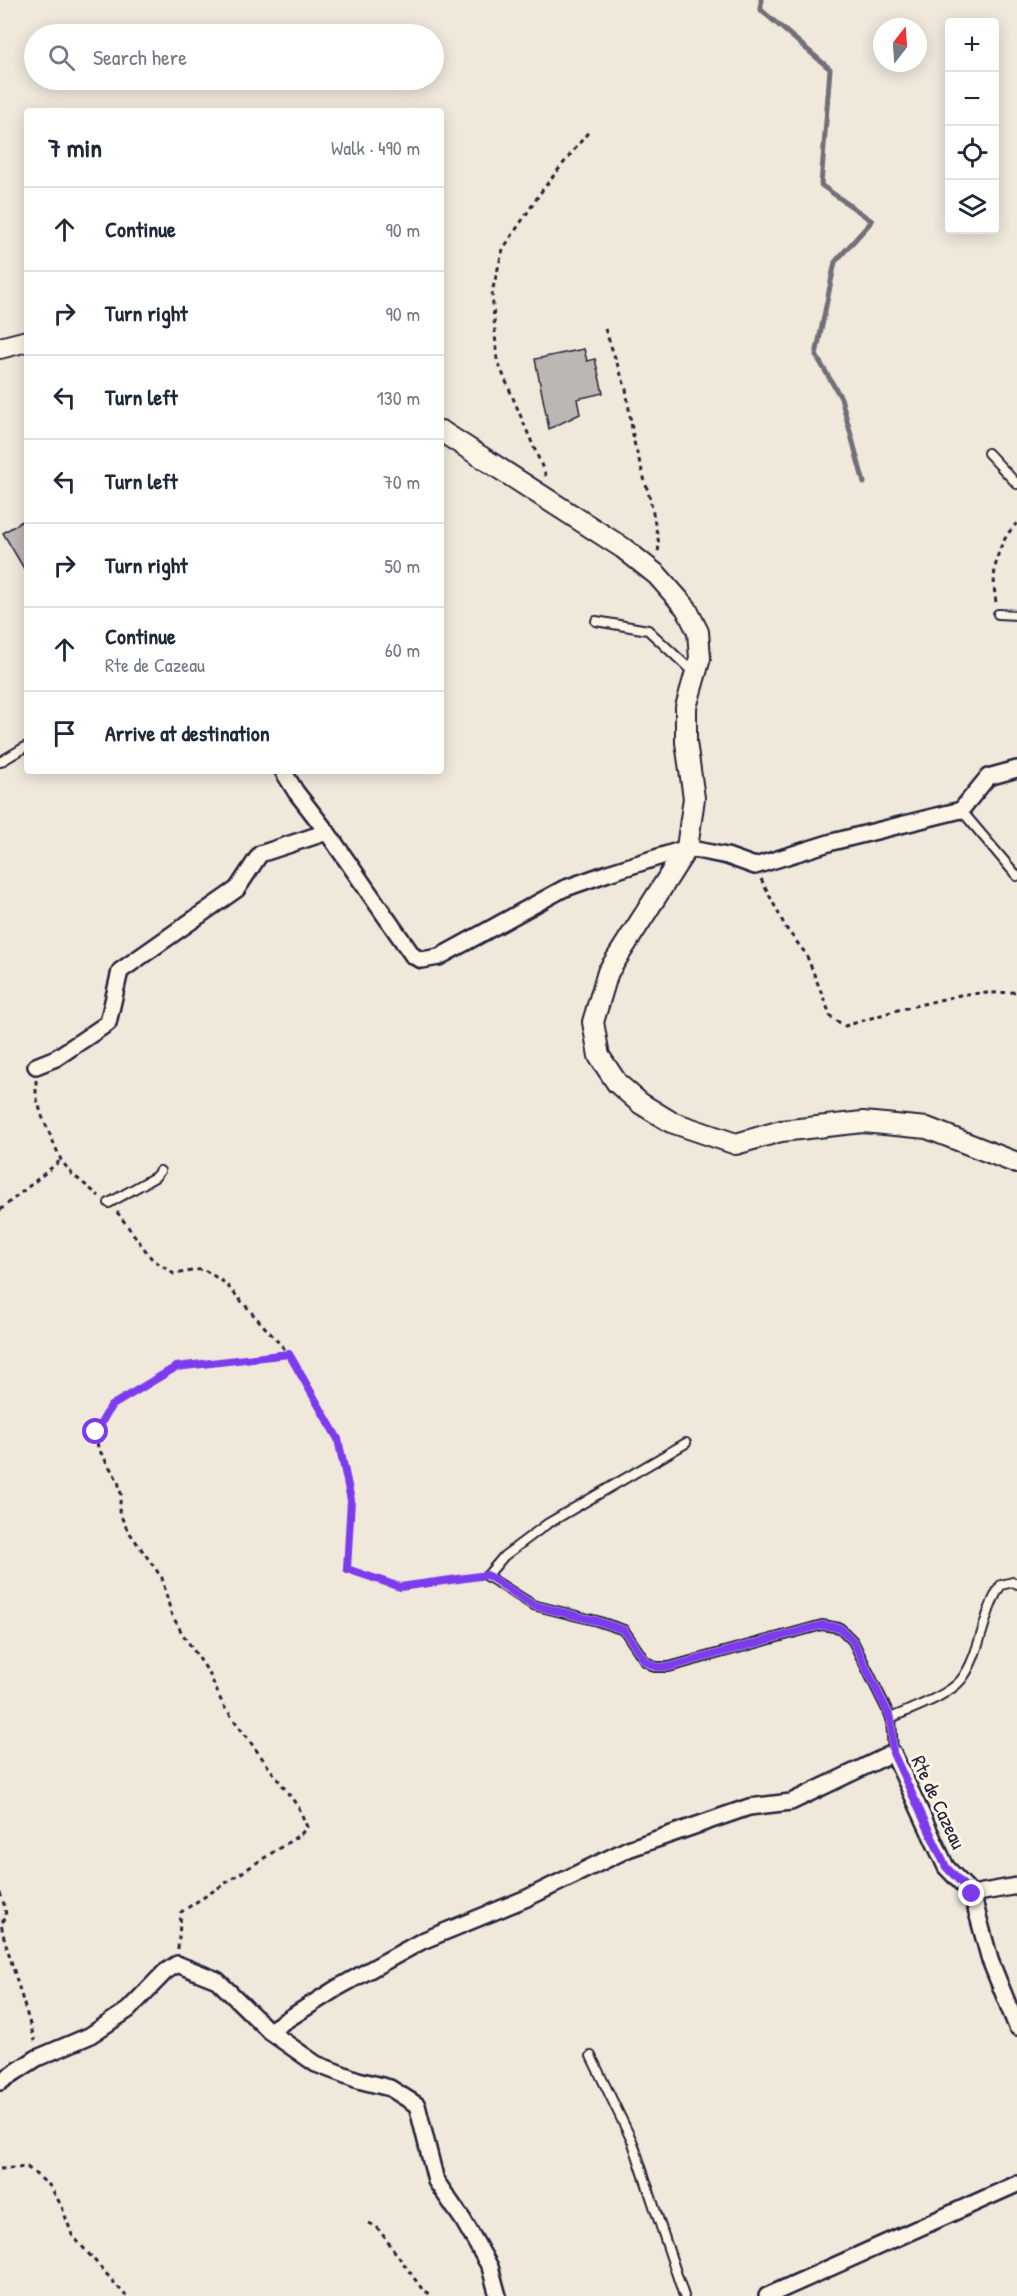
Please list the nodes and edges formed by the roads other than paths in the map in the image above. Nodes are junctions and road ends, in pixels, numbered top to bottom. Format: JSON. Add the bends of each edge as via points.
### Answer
{"nodes":[{"id":1,"x":24,"y":342,"type":"edge"},
{"id":2,"x":0,"y":348,"type":"edge"},
{"id":3,"x":444,"y":433,"type":"edge"},
{"id":4,"x":988,"y":453,"type":"dead end"},
{"id":5,"x":1017,"y":484,"type":"edge"},
{"id":6,"x":998,"y":614,"type":"road end"},
{"id":7,"x":1017,"y":615,"type":"edge"},
{"id":8,"x":596,"y":621,"type":"dead end"},
{"id":9,"x":696,"y":674,"type":"junction"},
{"id":10,"x":24,"y":748,"type":"edge"},
{"id":11,"x":0,"y":762,"type":"edge"},
{"id":12,"x":1017,"y":770,"type":"edge"},
{"id":13,"x":285,"y":774,"type":"edge"},
{"id":14,"x":961,"y":810,"type":"junction"},
{"id":15,"x":327,"y":832,"type":"junction"},
{"id":16,"x":687,"y":848,"type":"junction"},
{"id":17,"x":1017,"y":876,"type":"edge"},
{"id":18,"x":36,"y":1066,"type":"road end"},
{"id":19,"x":1017,"y":1163,"type":"edge"},
{"id":20,"x":160,"y":1171,"type":"dead end"},
{"id":21,"x":109,"y":1203,"type":"road end"},
{"id":22,"x":686,"y":1443,"type":"dead end"},
{"id":23,"x":1017,"y":1584,"type":"edge"},
{"id":24,"x":891,"y":1719,"type":"junction"},
{"id":25,"x":893,"y":1753,"type":"junction"},
{"id":26,"x":1017,"y":1886,"type":"edge"},
{"id":27,"x":972,"y":1894,"type":"junction"},
{"id":28,"x":1017,"y":2026,"type":"edge"},
{"id":29,"x":269,"y":2031,"type":"junction"},
{"id":30,"x":591,"y":2056,"type":"dead end"},
{"id":31,"x":0,"y":2082,"type":"edge"},
{"id":32,"x":1017,"y":2184,"type":"edge"},
{"id":33,"x":498,"y":2296,"type":"edge"},
{"id":34,"x":684,"y":2296,"type":"edge"},
{"id":35,"x":767,"y":2296,"type":"edge"}],
"edges":[{"from":1,"to":2,"type":"street"},
{"from":3,"to":9,"type":"street","via":[[657,575],[686,608],[698,632],[700,658]]},
{"from":4,"to":5,"type":"lane"},
{"from":6,"to":7,"type":"lane"},
{"from":8,"to":9,"type":"lane","via":[[648,630]]},
{"from":9,"to":16,"type":"street","via":[[686,707],[686,742],[694,798]]},
{"from":10,"to":11,"type":"lane"},
{"from":12,"to":14,"type":"street","via":[[988,777]]},
{"from":13,"to":15,"type":"street"},
{"from":14,"to":16,"type":"street","via":[[755,866]]},
{"from":14,"to":17,"type":"lane"},
{"from":15,"to":16,"type":"street","via":[[413,956],[422,960],[439,957],[562,889]]},
{"from":15,"to":18,"type":"street","via":[[260,854],[237,889],[120,970],[108,1023],[56,1058]]},
{"from":16,"to":19,"type":"street","via":[[609,972],[593,1022],[599,1056],[617,1083],[640,1104],[671,1122],[736,1144],[781,1131],[863,1122],[927,1128]]},
{"from":20,"to":21,"type":"lane"},
{"from":22,"to":24,"type":"lane","via":[[547,1524],[504,1556],[487,1575],[533,1605],[624,1630],[645,1661],[656,1667],[669,1667],[822,1625],[840,1628],[853,1641]]},
{"from":23,"to":24,"type":"lane","via":[[1001,1585],[995,1595],[961,1680]]},
{"from":24,"to":25,"type":"lane"},
{"from":25,"to":27,"type":"street","name":"Rte de Cazeau","via":[[946,1867]]},
{"from":25,"to":29,"type":"street","via":[[790,1802],[749,1807],[628,1849],[527,1898],[422,1941]]},
{"from":26,"to":27,"type":"street"},
{"from":27,"to":28,"type":"street","via":[[990,1960]]},
{"from":29,"to":31,"type":"street","via":[[217,1980],[177,1964],[128,2010],[89,2036],[37,2058]]},
{"from":29,"to":33,"type":"street","via":[[316,2064],[390,2088],[417,2105],[436,2181],[490,2267]]},
{"from":30,"to":34,"type":"lane","via":[[633,2143]]},
{"from":32,"to":35,"type":"street"}]}
